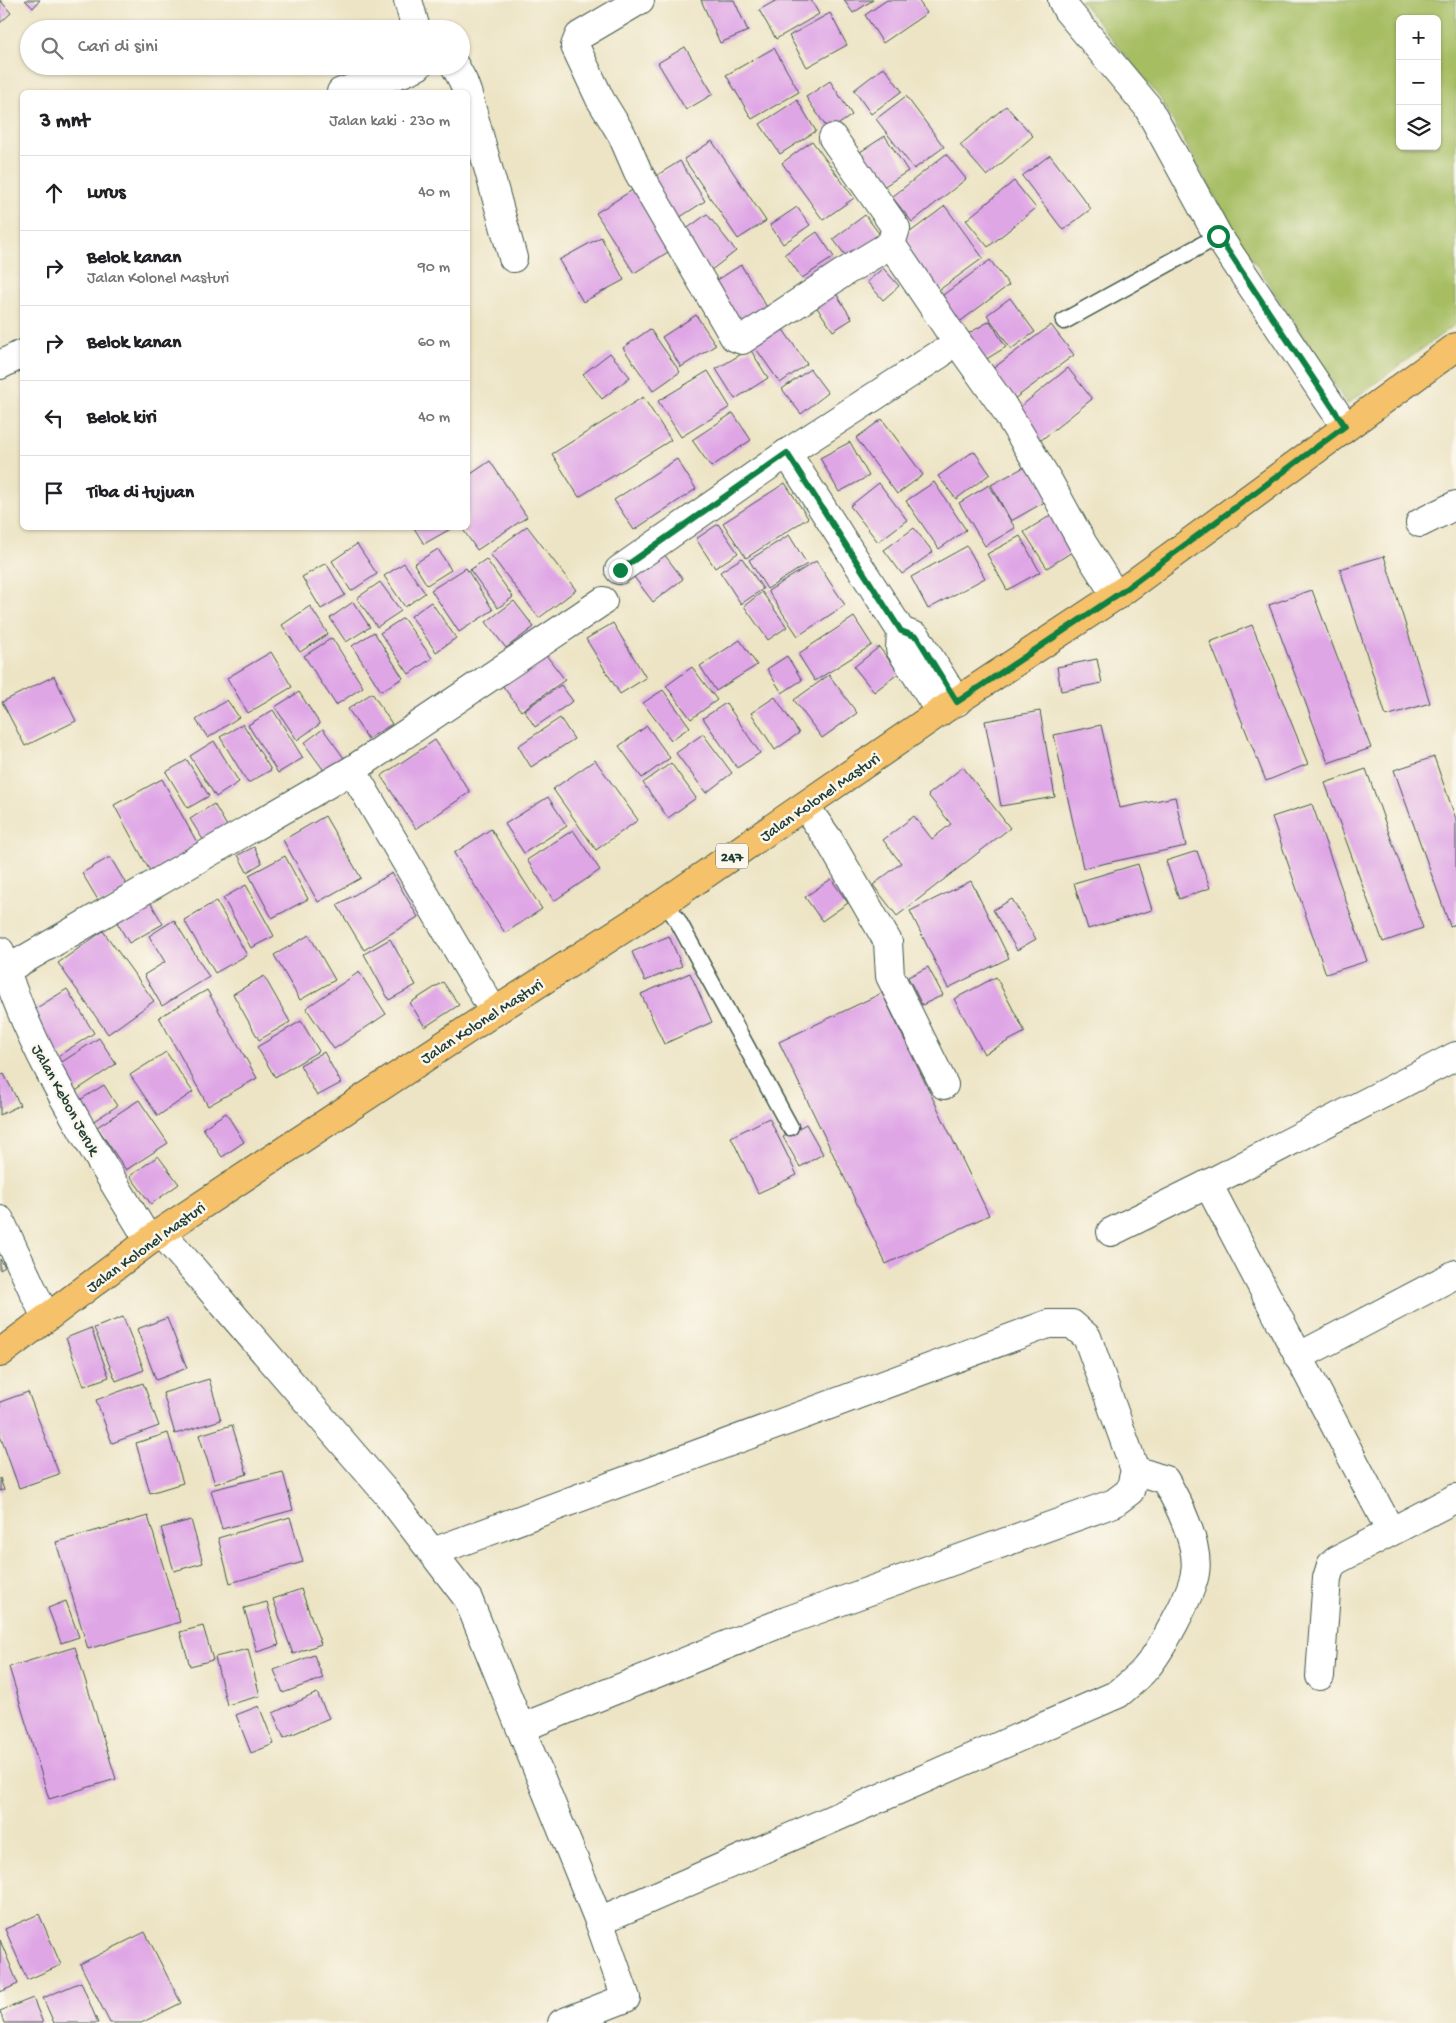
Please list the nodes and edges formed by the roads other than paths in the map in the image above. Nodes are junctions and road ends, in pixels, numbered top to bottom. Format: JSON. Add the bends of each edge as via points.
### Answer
{"nodes":[{"id":1,"x":408,"y":0,"type":"edge"},
{"id":2,"x":640,"y":0,"type":"edge"},
{"id":3,"x":1062,"y":0,"type":"edge"},
{"id":4,"x":414,"y":20,"type":"edge"},
{"id":5,"x":399,"y":75,"type":"edge"},
{"id":6,"x":460,"y":75,"type":"edge"},
{"id":7,"x":348,"y":90,"type":"edge"},
{"id":8,"x":466,"y":90,"type":"edge"},
{"id":9,"x":470,"y":105,"type":"edge"},
{"id":10,"x":834,"y":138,"type":"dead end"},
{"id":11,"x":1218,"y":236,"type":"junction"},
{"id":12,"x":891,"y":244,"type":"junction"},
{"id":13,"x":513,"y":258,"type":"dead end"},
{"id":14,"x":1064,"y":321,"type":"dead end"},
{"id":15,"x":1456,"y":347,"type":"edge"},
{"id":16,"x":940,"y":354,"type":"dead end"},
{"id":17,"x":20,"y":355,"type":"edge"},
{"id":18,"x":0,"y":365,"type":"edge"},
{"id":19,"x":1345,"y":426,"type":"junction"},
{"id":20,"x":787,"y":453,"type":"junction"},
{"id":21,"x":1456,"y":505,"type":"edge"},
{"id":22,"x":1420,"y":523,"type":"dead end"},
{"id":23,"x":620,"y":570,"type":"dead end"},
{"id":24,"x":1116,"y":596,"type":"junction"},
{"id":25,"x":603,"y":601,"type":"dead end"},
{"id":26,"x":948,"y":707,"type":"junction"},
{"id":27,"x":352,"y":770,"type":"junction"},
{"id":28,"x":805,"y":806,"type":"junction"},
{"id":29,"x":666,"y":902,"type":"junction"},
{"id":30,"x":3,"y":961,"type":"edge"},
{"id":31,"x":494,"y":1012,"type":"junction"},
{"id":32,"x":1456,"y":1056,"type":"edge"},
{"id":33,"x":944,"y":1085,"type":"dead end"},
{"id":34,"x":790,"y":1128,"type":"dead end"},
{"id":35,"x":1208,"y":1184,"type":"junction"},
{"id":36,"x":0,"y":1220,"type":"edge"},
{"id":37,"x":1111,"y":1232,"type":"dead end"},
{"id":38,"x":155,"y":1236,"type":"junction"},
{"id":39,"x":1456,"y":1274,"type":"edge"},
{"id":40,"x":46,"y":1318,"type":"junction"},
{"id":41,"x":0,"y":1353,"type":"edge"},
{"id":42,"x":1298,"y":1357,"type":"junction"},
{"id":43,"x":1135,"y":1470,"type":"junction"},
{"id":44,"x":1456,"y":1498,"type":"edge"},
{"id":45,"x":1390,"y":1530,"type":"junction"},
{"id":46,"x":433,"y":1552,"type":"junction"},
{"id":47,"x":1320,"y":1676,"type":"dead end"},
{"id":48,"x":521,"y":1728,"type":"junction"},
{"id":49,"x":599,"y":1921,"type":"junction"},
{"id":50,"x":562,"y":2023,"type":"edge"}],
"edges":[{"from":1,"to":4,"type":"street"},
{"from":2,"to":12,"type":"street","via":[[579,36],[575,46],[638,172],[734,337],[742,340]]},
{"from":3,"to":11,"type":"street","via":[[1147,106]]},
{"from":5,"to":7,"type":"street"},
{"from":6,"to":8,"type":"street"},
{"from":9,"to":13,"type":"street"},
{"from":10,"to":12,"type":"street","via":[[896,228]]},
{"from":11,"to":14,"type":"lane"},
{"from":11,"to":19,"type":"street"},
{"from":12,"to":24,"type":"street","via":[[1003,406]]},
{"from":15,"to":19,"type":"main road","name":"Jalan Kolonel Masturi","number":"247"},
{"from":16,"to":20,"type":"street"},
{"from":17,"to":18,"type":"street"},
{"from":19,"to":24,"type":"main road","name":"Jalan Kolonel Masturi","number":"247"},
{"from":20,"to":23,"type":"street"},
{"from":20,"to":26,"type":"street","via":[[901,631],[900,649]]},
{"from":21,"to":22,"type":"street"},
{"from":24,"to":26,"type":"main road","name":"Jalan Kolonel Masturi","number":"247"},
{"from":25,"to":27,"type":"street"},
{"from":26,"to":28,"type":"main road","name":"Jalan Kolonel Masturi","number":"247"},
{"from":27,"to":30,"type":"street"},
{"from":27,"to":31,"type":"street"},
{"from":28,"to":29,"type":"main road","name":"Jalan Kolonel Masturi","number":"247"},
{"from":28,"to":33,"type":"street","via":[[888,942],[890,976]]},
{"from":29,"to":31,"type":"main road","name":"Jalan Kolonel Masturi","number":"247"},
{"from":29,"to":34,"type":"lane"},
{"from":30,"to":38,"type":"street","name":"Jalan Kebon Jeruk","via":[[41,1055],[66,1102]]},
{"from":31,"to":38,"type":"main road","name":"Jalan Kolonel Masturi","number":"247"},
{"from":32,"to":35,"type":"street"},
{"from":35,"to":37,"type":"street"},
{"from":35,"to":42,"type":"street"},
{"from":36,"to":40,"type":"street"},
{"from":38,"to":40,"type":"main road","name":"Jalan Kolonel Masturi","number":"247"},
{"from":38,"to":46,"type":"street","name":"Jalan Kebon Jeruk","via":[[322,1416]]},
{"from":39,"to":42,"type":"street"},
{"from":40,"to":41,"type":"main road","name":"Jalan Kolonel Masturi","number":"247"},
{"from":42,"to":45,"type":"street"},
{"from":43,"to":46,"type":"street","via":[[1087,1337],[1072,1324],[1048,1324]]},
{"from":43,"to":48,"type":"street","via":[[1130,1491],[1114,1503],[786,1622]]},
{"from":43,"to":49,"type":"street","via":[[1165,1480],[1178,1501],[1193,1543],[1196,1573],[1180,1612],[1146,1668],[1118,1694]]},
{"from":44,"to":45,"type":"street"},
{"from":45,"to":47,"type":"street","via":[[1331,1565],[1327,1578]]},
{"from":46,"to":48,"type":"street","name":"Jalan Kebon Jeruk","via":[[468,1599]]},
{"from":48,"to":49,"type":"street","name":"Jalan Kebon Jeruk"},
{"from":49,"to":50,"type":"street","name":"Jalan Kebon Jeruk","via":[[626,1998]]}]}
